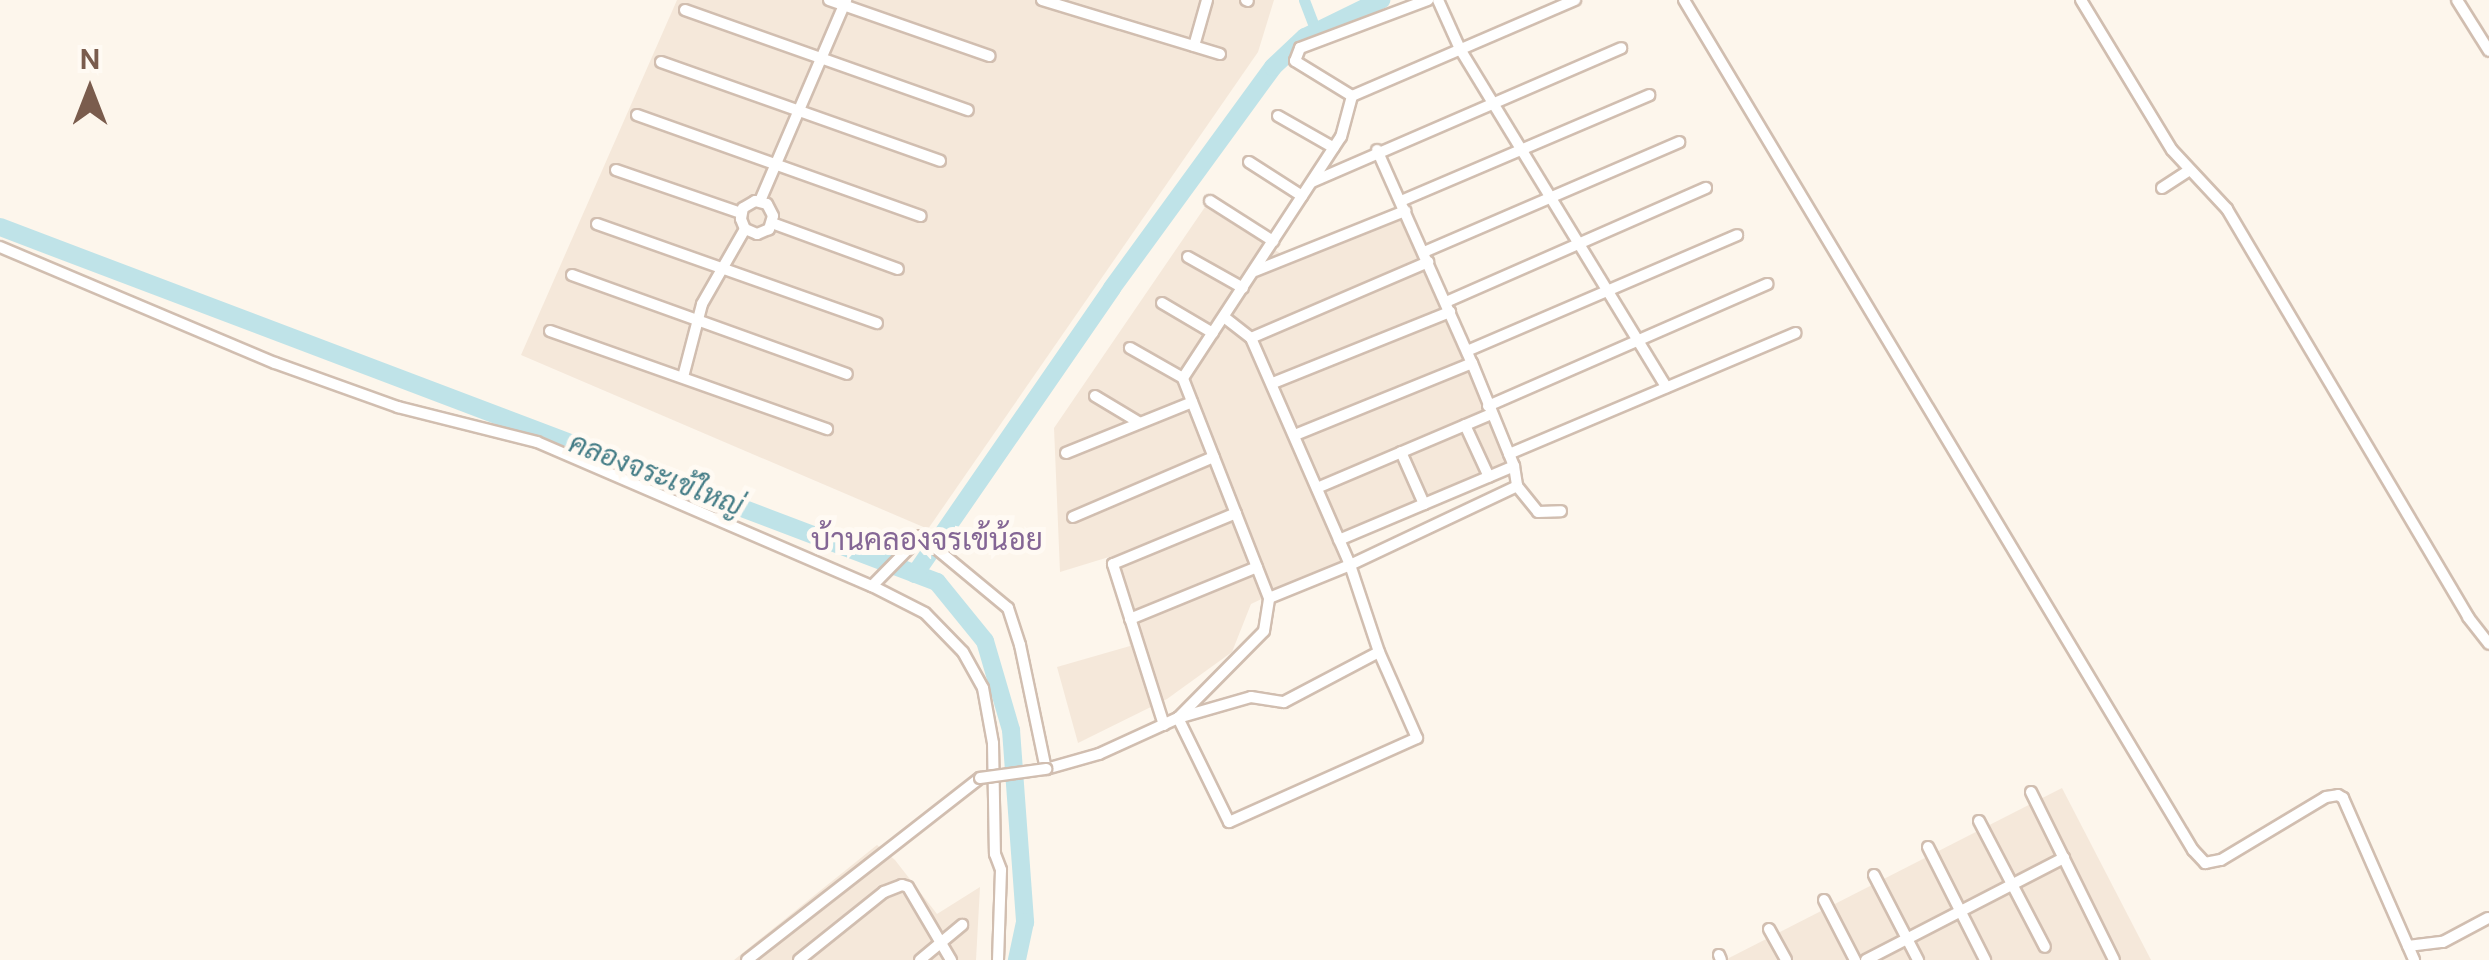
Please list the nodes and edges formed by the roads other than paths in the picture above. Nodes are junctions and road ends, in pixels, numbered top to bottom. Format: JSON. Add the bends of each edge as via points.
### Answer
{"nodes":[{"id":1,"x":828,"y":0,"type":"edge"},
{"id":2,"x":1042,"y":0,"type":"edge"},
{"id":3,"x":1206,"y":0,"type":"edge"},
{"id":4,"x":1428,"y":0,"type":"edge"},
{"id":5,"x":1438,"y":0,"type":"edge"},
{"id":6,"x":1575,"y":0,"type":"edge"},
{"id":7,"x":1684,"y":0,"type":"edge"},
{"id":8,"x":2081,"y":0,"type":"edge"},
{"id":9,"x":2457,"y":0,"type":"edge"},
{"id":10,"x":845,"y":3,"type":"edge"},
{"id":11,"x":686,"y":10,"type":"dead end"},
{"id":12,"x":1194,"y":46,"type":"junction"},
{"id":13,"x":1621,"y":48,"type":"dead end"},
{"id":14,"x":1460,"y":49,"type":"junction"},
{"id":15,"x":2489,"y":52,"type":"edge"},
{"id":16,"x":1220,"y":54,"type":"dead end"},
{"id":17,"x":990,"y":56,"type":"dead end"},
{"id":18,"x":821,"y":58,"type":"junction"},
{"id":19,"x":661,"y":62,"type":"dead end"},
{"id":20,"x":1649,"y":95,"type":"dead end"},
{"id":21,"x":1352,"y":96,"type":"junction"},
{"id":22,"x":1494,"y":104,"type":"junction"},
{"id":23,"x":799,"y":110,"type":"junction"},
{"id":24,"x":968,"y":110,"type":"dead end"},
{"id":25,"x":637,"y":115,"type":"dead end"},
{"id":26,"x":1278,"y":116,"type":"dead end"},
{"id":27,"x":1679,"y":142,"type":"dead end"},
{"id":28,"x":1334,"y":148,"type":"junction"},
{"id":29,"x":1522,"y":150,"type":"junction"},
{"id":30,"x":1377,"y":152,"type":"junction"},
{"id":31,"x":940,"y":162,"type":"dead end"},
{"id":32,"x":1249,"y":162,"type":"dead end"},
{"id":33,"x":777,"y":165,"type":"junction"},
{"id":34,"x":616,"y":170,"type":"dead end"},
{"id":35,"x":2190,"y":170,"type":"junction"},
{"id":36,"x":1311,"y":183,"type":"junction"},
{"id":37,"x":1706,"y":188,"type":"dead end"},
{"id":38,"x":2162,"y":188,"type":"dead end"},
{"id":39,"x":1302,"y":196,"type":"junction"},
{"id":40,"x":1551,"y":197,"type":"junction"},
{"id":41,"x":1210,"y":200,"type":"dead end"},
{"id":42,"x":760,"y":202,"type":"junction"},
{"id":43,"x":1403,"y":206,"type":"junction"},
{"id":44,"x":741,"y":213,"type":"junction"},
{"id":45,"x":921,"y":216,"type":"dead end"},
{"id":46,"x":772,"y":223,"type":"junction"},
{"id":47,"x":597,"y":224,"type":"dead end"},
{"id":48,"x":745,"y":229,"type":"junction"},
{"id":49,"x":1737,"y":235,"type":"dead end"},
{"id":50,"x":1274,"y":241,"type":"junction"},
{"id":51,"x":1579,"y":244,"type":"junction"},
{"id":52,"x":0,"y":247,"type":"edge"},
{"id":53,"x":1188,"y":257,"type":"dead end"},
{"id":54,"x":1426,"y":257,"type":"junction"},
{"id":55,"x":721,"y":267,"type":"junction"},
{"id":56,"x":898,"y":269,"type":"dead end"},
{"id":57,"x":1254,"y":271,"type":"junction"},
{"id":58,"x":572,"y":275,"type":"dead end"},
{"id":59,"x":1767,"y":284,"type":"dead end"},
{"id":60,"x":1243,"y":288,"type":"junction"},
{"id":61,"x":1608,"y":291,"type":"junction"},
{"id":62,"x":1162,"y":303,"type":"dead end"},
{"id":63,"x":1448,"y":307,"type":"junction"},
{"id":64,"x":1224,"y":317,"type":"junction"},
{"id":65,"x":696,"y":320,"type":"junction"},
{"id":66,"x":877,"y":323,"type":"dead end"},
{"id":67,"x":550,"y":331,"type":"dead end"},
{"id":68,"x":1213,"y":333,"type":"junction"},
{"id":69,"x":1796,"y":333,"type":"dead end"},
{"id":70,"x":1251,"y":338,"type":"junction"},
{"id":71,"x":1638,"y":340,"type":"junction"},
{"id":72,"x":1130,"y":348,"type":"dead end"},
{"id":73,"x":1467,"y":351,"type":"junction"},
{"id":74,"x":1472,"y":363,"type":"junction"},
{"id":75,"x":847,"y":374,"type":"dead end"},
{"id":76,"x":683,"y":377,"type":"junction"},
{"id":77,"x":1182,"y":378,"type":"junction"},
{"id":78,"x":1272,"y":383,"type":"junction"},
{"id":79,"x":1666,"y":388,"type":"junction"},
{"id":80,"x":1095,"y":396,"type":"dead end"},
{"id":81,"x":1192,"y":402,"type":"junction"},
{"id":82,"x":1490,"y":410,"type":"junction"},
{"id":83,"x":1140,"y":423,"type":"junction"},
{"id":84,"x":1465,"y":425,"type":"junction"},
{"id":85,"x":826,"y":429,"type":"dead end"},
{"id":86,"x":1295,"y":435,"type":"junction"},
{"id":87,"x":1400,"y":452,"type":"junction"},
{"id":88,"x":1066,"y":453,"type":"dead end"},
{"id":89,"x":1508,"y":454,"type":"junction"},
{"id":90,"x":1214,"y":457,"type":"junction"},
{"id":91,"x":1514,"y":466,"type":"junction"},
{"id":92,"x":1489,"y":476,"type":"junction"},
{"id":93,"x":1517,"y":486,"type":"junction"},
{"id":94,"x":1317,"y":488,"type":"junction"},
{"id":95,"x":1424,"y":504,"type":"junction"},
{"id":96,"x":1561,"y":511,"type":"dead end"},
{"id":97,"x":1236,"y":513,"type":"junction"},
{"id":98,"x":1073,"y":516,"type":"dead end"},
{"id":99,"x":1339,"y":540,"type":"junction"},
{"id":100,"x":1350,"y":565,"type":"junction"},
{"id":101,"x":1257,"y":567,"type":"junction"},
{"id":102,"x":874,"y":582,"type":"junction"},
{"id":103,"x":1269,"y":598,"type":"junction"},
{"id":104,"x":1130,"y":619,"type":"junction"},
{"id":105,"x":2489,"y":644,"type":"edge"},
{"id":106,"x":1379,"y":652,"type":"junction"},
{"id":107,"x":1178,"y":718,"type":"junction"},
{"id":108,"x":1164,"y":724,"type":"junction"},
{"id":109,"x":1046,"y":768,"type":"junction"},
{"id":110,"x":2031,"y":792,"type":"dead end"},
{"id":111,"x":1979,"y":821,"type":"dead end"},
{"id":112,"x":1928,"y":846,"type":"dead end"},
{"id":113,"x":2064,"y":858,"type":"junction"},
{"id":114,"x":1874,"y":875,"type":"dead end"},
{"id":115,"x":2012,"y":883,"type":"junction"},
{"id":116,"x":1824,"y":900,"type":"dead end"},
{"id":117,"x":1960,"y":910,"type":"junction"},
{"id":118,"x":2488,"y":918,"type":"edge"},
{"id":119,"x":962,"y":924,"type":"dead end"},
{"id":120,"x":1769,"y":929,"type":"dead end"},
{"id":121,"x":1908,"y":938,"type":"junction"},
{"id":122,"x":942,"y":943,"type":"junction"},
{"id":123,"x":2408,"y":946,"type":"junction"},
{"id":124,"x":2045,"y":948,"type":"dead end"},
{"id":125,"x":2113,"y":957,"type":"edge"},
{"id":126,"x":747,"y":960,"type":"edge"},
{"id":127,"x":799,"y":960,"type":"edge"},
{"id":128,"x":920,"y":960,"type":"edge"},
{"id":129,"x":950,"y":960,"type":"edge"},
{"id":130,"x":998,"y":960,"type":"edge"},
{"id":131,"x":1786,"y":960,"type":"edge"},
{"id":132,"x":1855,"y":960,"type":"edge"},
{"id":133,"x":1866,"y":960,"type":"edge"},
{"id":134,"x":1918,"y":960,"type":"edge"},
{"id":135,"x":1986,"y":960,"type":"edge"},
{"id":136,"x":2098,"y":960,"type":"edge"},
{"id":137,"x":2414,"y":960,"type":"edge"}],
"edges":[{"from":1,"to":10,"type":"street"},
{"from":2,"to":12,"type":"street"},
{"from":3,"to":12,"type":"street"},
{"from":4,"to":21,"type":"street","via":[[1300,48],[1295,61]]},
{"from":5,"to":14,"type":"street"},
{"from":6,"to":14,"type":"street"},
{"from":7,"to":123,"type":"street","via":[[2193,850],[2206,863],[2221,860],[2338,795]]},
{"from":8,"to":35,"type":"street","via":[[2140,102]]},
{"from":9,"to":15,"type":"street"},
{"from":10,"to":17,"type":"street"},
{"from":10,"to":18,"type":"street"},
{"from":11,"to":18,"type":"street"},
{"from":12,"to":16,"type":"street"},
{"from":13,"to":22,"type":"street"},
{"from":14,"to":21,"type":"street"},
{"from":14,"to":22,"type":"street"},
{"from":18,"to":23,"type":"street"},
{"from":18,"to":24,"type":"street"},
{"from":19,"to":23,"type":"street"},
{"from":20,"to":29,"type":"street"},
{"from":21,"to":28,"type":"street"},
{"from":22,"to":29,"type":"street"},
{"from":22,"to":30,"type":"street"},
{"from":23,"to":31,"type":"street"},
{"from":23,"to":33,"type":"street"},
{"from":25,"to":33,"type":"street"},
{"from":26,"to":28,"type":"street"},
{"from":27,"to":40,"type":"street"},
{"from":28,"to":36,"type":"street"},
{"from":29,"to":40,"type":"street"},
{"from":29,"to":43,"type":"street"},
{"from":30,"to":36,"type":"street"},
{"from":30,"to":43,"type":"street"},
{"from":32,"to":39,"type":"street"},
{"from":33,"to":42,"type":"street"},
{"from":33,"to":45,"type":"street"},
{"from":34,"to":44,"type":"street"},
{"from":35,"to":38,"type":"street"},
{"from":35,"to":105,"type":"street","via":[[2227,210]]},
{"from":36,"to":39,"type":"street"},
{"from":37,"to":51,"type":"street"},
{"from":39,"to":50,"type":"street"},
{"from":40,"to":51,"type":"street"},
{"from":40,"to":54,"type":"street"},
{"from":41,"to":50,"type":"street"},
{"from":42,"to":44,"type":"street","via":[[750,202]]},
{"from":42,"to":46,"type":"street","via":[[771,210]]},
{"from":43,"to":54,"type":"street"},
{"from":43,"to":57,"type":"street"},
{"from":44,"to":48,"type":"street"},
{"from":46,"to":48,"type":"street","via":[[764,232]]},
{"from":46,"to":56,"type":"street"},
{"from":47,"to":55,"type":"street"},
{"from":48,"to":55,"type":"street"},
{"from":49,"to":61,"type":"street"},
{"from":50,"to":57,"type":"street"},
{"from":51,"to":61,"type":"street"},
{"from":51,"to":63,"type":"street"},
{"from":52,"to":102,"type":"street","via":[[275,363],[398,407],[532,440]]},
{"from":53,"to":60,"type":"street"},
{"from":54,"to":63,"type":"street"},
{"from":54,"to":70,"type":"street"},
{"from":55,"to":65,"type":"street"},
{"from":55,"to":66,"type":"street"},
{"from":57,"to":60,"type":"street"},
{"from":58,"to":65,"type":"street"},
{"from":59,"to":71,"type":"street"},
{"from":60,"to":64,"type":"street"},
{"from":61,"to":71,"type":"street"},
{"from":61,"to":73,"type":"street"},
{"from":62,"to":68,"type":"street"},
{"from":63,"to":73,"type":"street"},
{"from":63,"to":78,"type":"street"},
{"from":64,"to":68,"type":"street"},
{"from":64,"to":70,"type":"street"},
{"from":65,"to":75,"type":"street"},
{"from":65,"to":76,"type":"street"},
{"from":67,"to":76,"type":"street"},
{"from":68,"to":77,"type":"street"},
{"from":69,"to":79,"type":"street"},
{"from":70,"to":78,"type":"street"},
{"from":71,"to":79,"type":"street"},
{"from":71,"to":82,"type":"street"},
{"from":72,"to":77,"type":"street"},
{"from":73,"to":74,"type":"street"},
{"from":74,"to":82,"type":"street"},
{"from":74,"to":86,"type":"street"},
{"from":76,"to":85,"type":"street"},
{"from":77,"to":81,"type":"street"},
{"from":78,"to":86,"type":"street"},
{"from":79,"to":89,"type":"street"},
{"from":80,"to":83,"type":"street"},
{"from":81,"to":83,"type":"street"},
{"from":81,"to":90,"type":"street"},
{"from":82,"to":84,"type":"street"},
{"from":82,"to":89,"type":"street"},
{"from":83,"to":88,"type":"street"},
{"from":84,"to":87,"type":"street"},
{"from":84,"to":92,"type":"street"},
{"from":86,"to":94,"type":"street"},
{"from":87,"to":94,"type":"street"},
{"from":87,"to":95,"type":"street"},
{"from":89,"to":91,"type":"street"},
{"from":90,"to":97,"type":"street"},
{"from":90,"to":98,"type":"street"},
{"from":91,"to":92,"type":"street"},
{"from":91,"to":93,"type":"street"},
{"from":92,"to":95,"type":"street"},
{"from":93,"to":96,"type":"street","via":[[1538,512]]},
{"from":93,"to":100,"type":"street"},
{"from":94,"to":99,"type":"street"},
{"from":95,"to":99,"type":"street"},
{"from":97,"to":101,"type":"street"},
{"from":97,"to":104,"type":"street","via":[[1113,564]]},
{"from":99,"to":100,"type":"street"},
{"from":100,"to":103,"type":"street"},
{"from":100,"to":106,"type":"street"},
{"from":101,"to":103,"type":"street"},
{"from":101,"to":104,"type":"street"},
{"from":102,"to":109,"type":"street","via":[[921,537],[1008,608]]},
{"from":102,"to":130,"type":"street","via":[[925,613],[963,652],[983,688],[993,744],[994,854],[1001,870]]},
{"from":103,"to":107,"type":"street","via":[[1264,632]]},
{"from":104,"to":108,"type":"street"},
{"from":106,"to":107,"type":"street","via":[[1284,702],[1251,696]]},
{"from":106,"to":107,"type":"street","via":[[1417,738],[1229,822]]},
{"from":107,"to":108,"type":"street"},
{"from":108,"to":109,"type":"street","via":[[1099,754]]},
{"from":109,"to":126,"type":"street","bridge":true,"via":[[980,778]]},
{"from":110,"to":113,"type":"street"},
{"from":111,"to":115,"type":"street"},
{"from":112,"to":117,"type":"street"},
{"from":113,"to":115,"type":"street"},
{"from":113,"to":125,"type":"street"},
{"from":114,"to":121,"type":"street"},
{"from":115,"to":117,"type":"street"},
{"from":115,"to":124,"type":"street"},
{"from":116,"to":132,"type":"street"},
{"from":117,"to":121,"type":"street"},
{"from":117,"to":135,"type":"street"},
{"from":118,"to":123,"type":"street","via":[[2443,942]]},
{"from":119,"to":122,"type":"street"},
{"from":120,"to":131,"type":"street"},
{"from":121,"to":133,"type":"street"},
{"from":121,"to":134,"type":"street"},
{"from":122,"to":127,"type":"street","via":[[908,887],[895,886]]},
{"from":122,"to":128,"type":"street"},
{"from":122,"to":129,"type":"street"},
{"from":123,"to":137,"type":"street"},
{"from":125,"to":136,"type":"street"}]}
